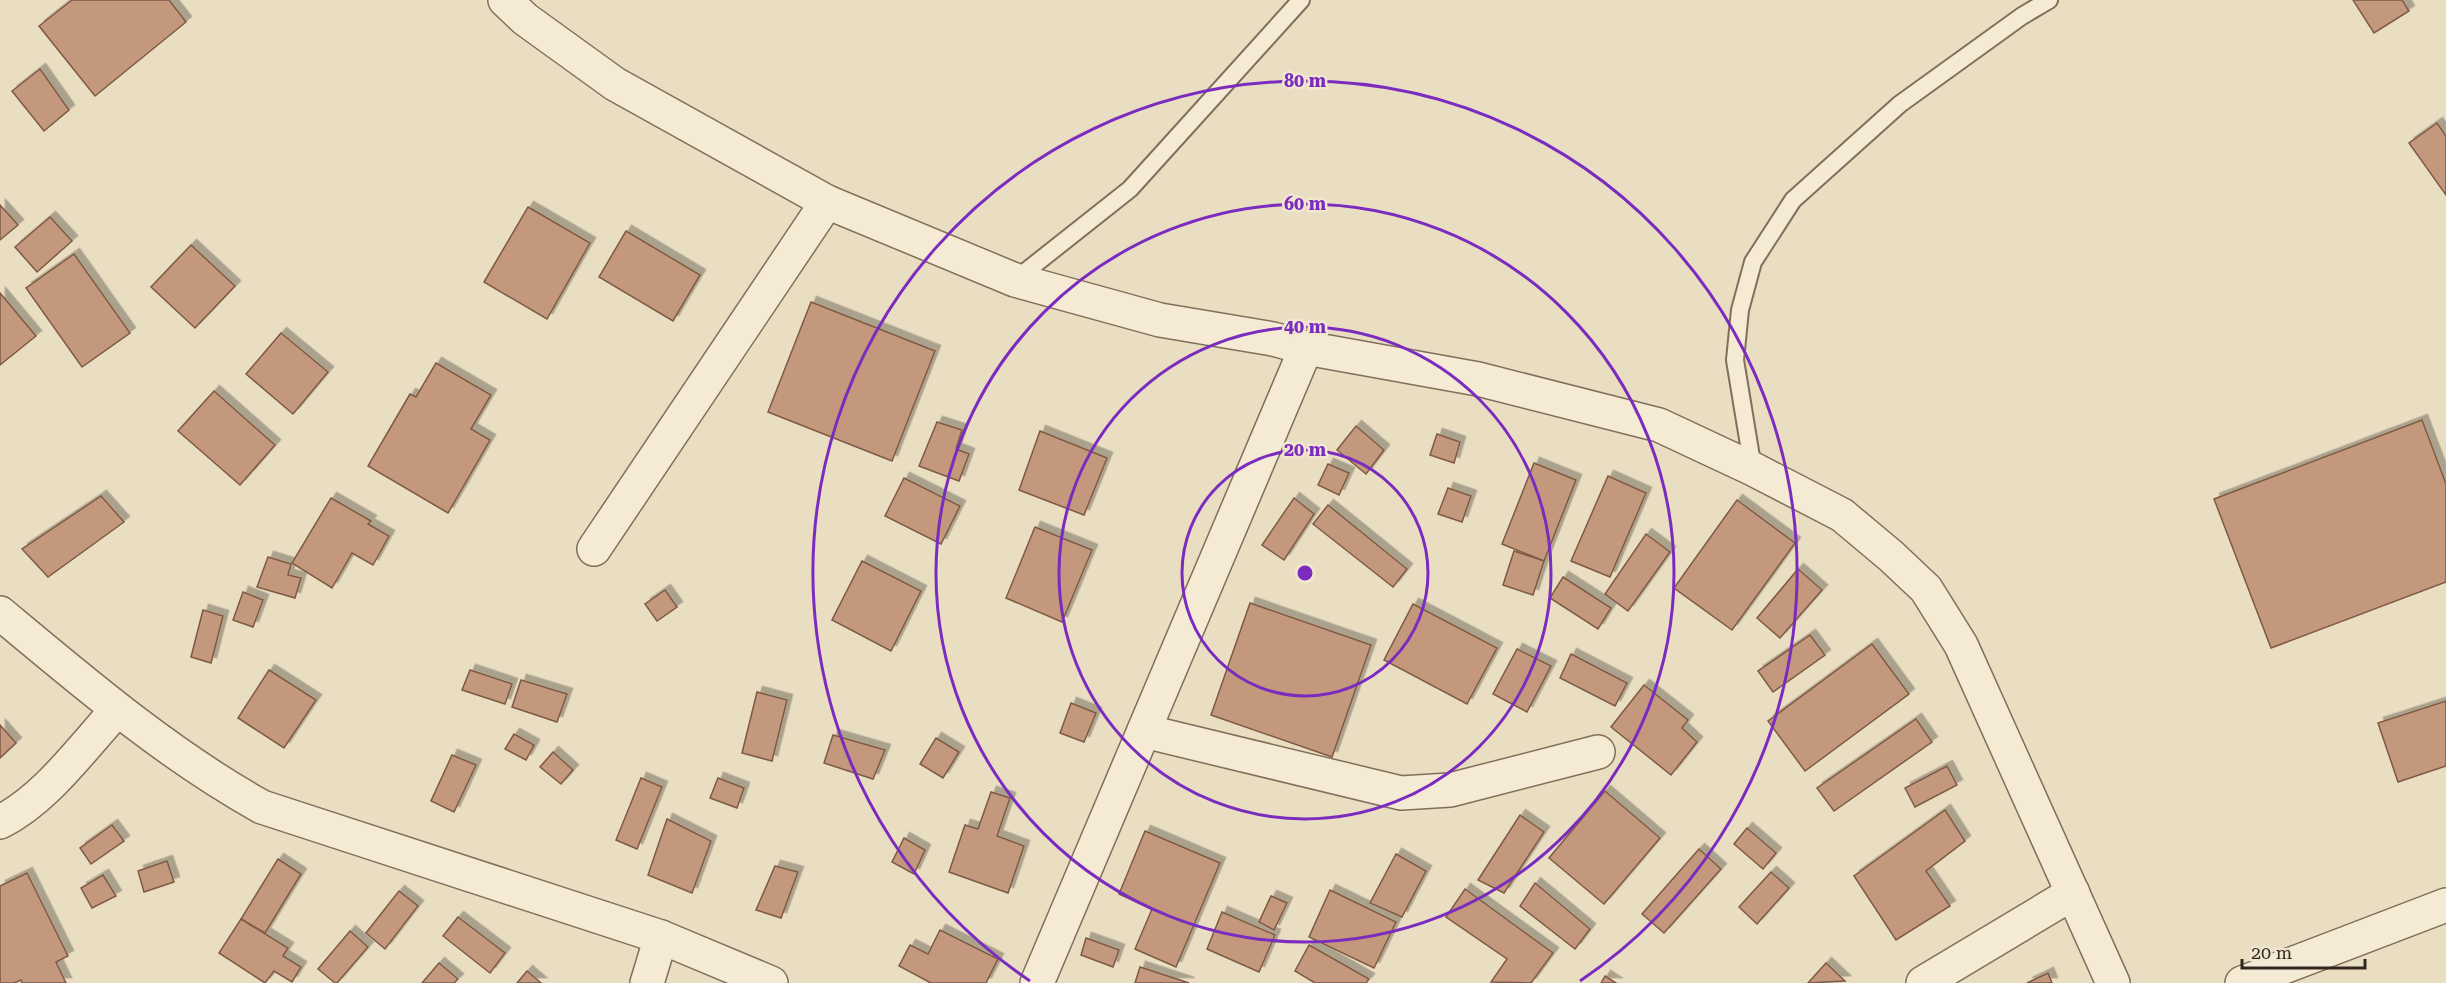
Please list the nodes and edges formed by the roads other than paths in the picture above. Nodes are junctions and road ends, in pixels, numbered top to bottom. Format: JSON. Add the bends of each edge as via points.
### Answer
{"nodes":[{"id":1,"x":505,"y":0,"type":"edge"},
{"id":2,"x":1301,"y":0,"type":"edge"},
{"id":3,"x":2049,"y":0,"type":"edge"},
{"id":4,"x":827,"y":202,"type":"junction"},
{"id":5,"x":1014,"y":280,"type":"junction"},
{"id":6,"x":1306,"y":348,"type":"junction"},
{"id":7,"x":1753,"y":469,"type":"junction"},
{"id":8,"x":594,"y":549,"type":"dead end"},
{"id":9,"x":0,"y":613,"type":"edge"},
{"id":10,"x":117,"y":710,"type":"junction"},
{"id":11,"x":1144,"y":731,"type":"junction"},
{"id":12,"x":1598,"y":752,"type":"dead end"},
{"id":13,"x":0,"y":822,"type":"edge"},
{"id":14,"x":2073,"y":893,"type":"junction"},
{"id":15,"x":2446,"y":905,"type":"edge"},
{"id":16,"x":661,"y":937,"type":"junction"},
{"id":17,"x":647,"y":983,"type":"edge"},
{"id":18,"x":771,"y":983,"type":"edge"},
{"id":19,"x":1037,"y":983,"type":"edge"},
{"id":20,"x":1923,"y":983,"type":"edge"},
{"id":21,"x":2113,"y":983,"type":"edge"},
{"id":22,"x":2242,"y":983,"type":"edge"}],
"edges":[{"from":1,"to":4,"type":"street","via":[[615,84]]},
{"from":2,"to":5,"type":"lane","via":[[1130,189]]},
{"from":3,"to":7,"type":"lane","via":[[1900,104],[1793,200],[1753,262],[1740,310],[1735,360]]},
{"from":4,"to":5,"type":"street"},
{"from":4,"to":8,"type":"street"},
{"from":5,"to":6,"type":"street","via":[[1160,320]]},
{"from":6,"to":7,"type":"street","via":[[1478,379],[1659,425]]},
{"from":6,"to":11,"type":"street"},
{"from":7,"to":14,"type":"street","via":[[1842,516],[1926,589],[1961,645]]},
{"from":9,"to":10,"type":"street"},
{"from":10,"to":13,"type":"street","via":[[44,790],[19,812]]},
{"from":10,"to":16,"type":"street","via":[[225,786],[262,807]]},
{"from":11,"to":12,"type":"street","via":[[1401,794],[1450,790]]},
{"from":11,"to":19,"type":"street"},
{"from":14,"to":20,"type":"street"},
{"from":14,"to":21,"type":"street"},
{"from":15,"to":22,"type":"street"},
{"from":16,"to":17,"type":"street"},
{"from":16,"to":18,"type":"street"}]}
